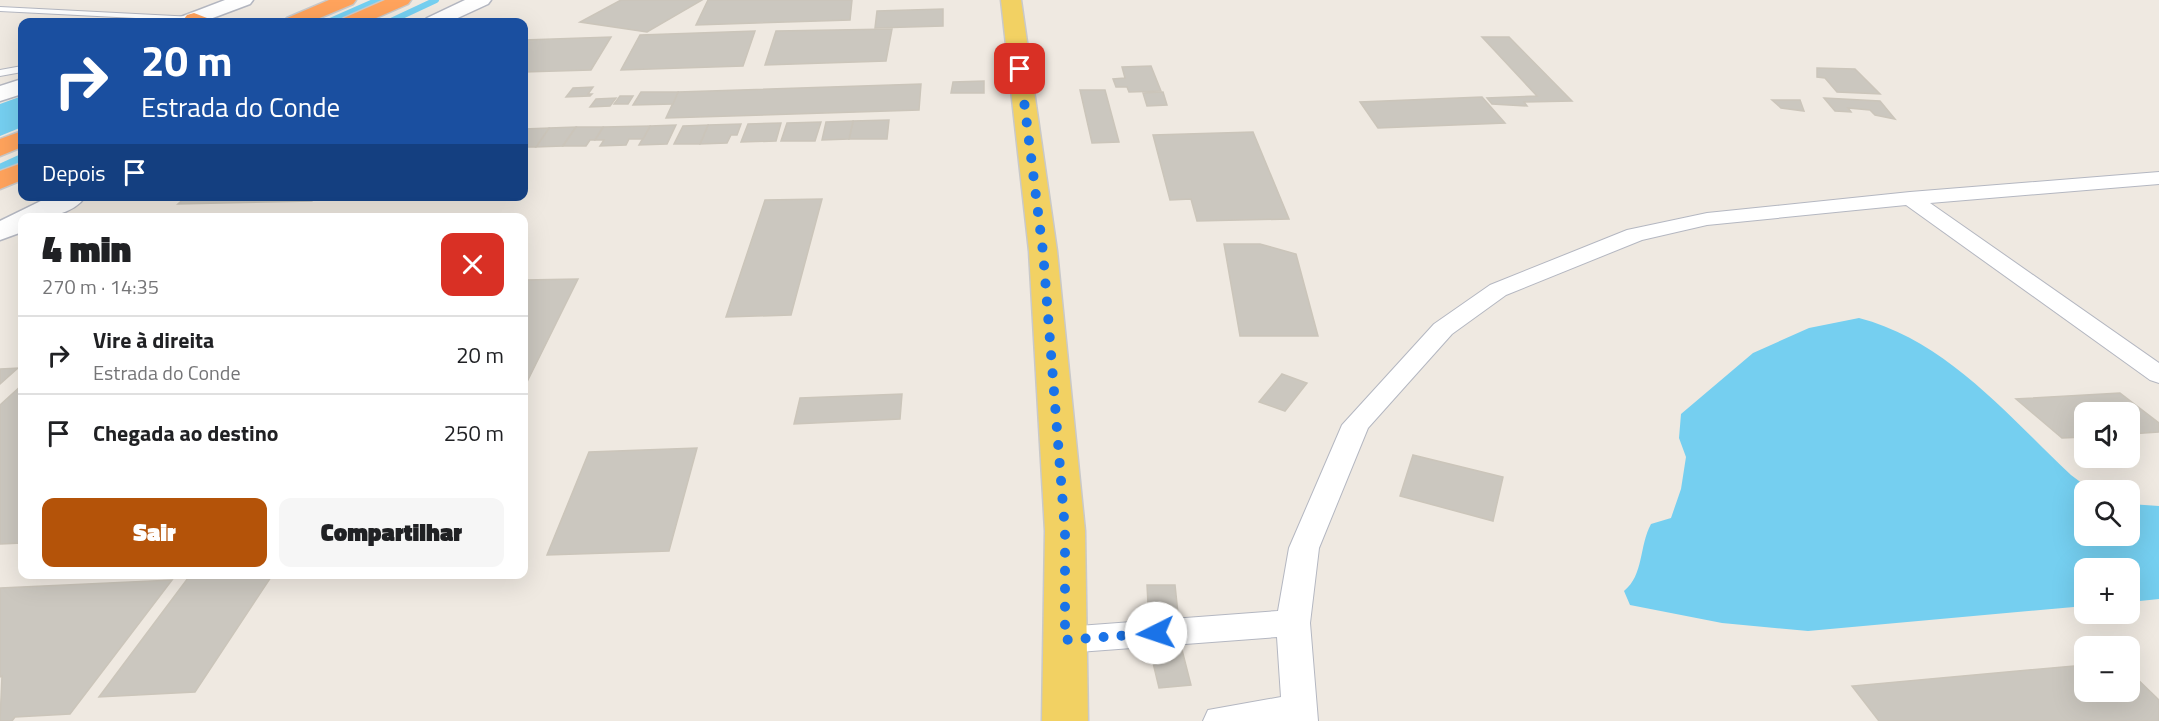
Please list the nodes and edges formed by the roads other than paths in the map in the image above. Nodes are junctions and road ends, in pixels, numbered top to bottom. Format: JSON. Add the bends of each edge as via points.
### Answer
{"nodes":[{"id":1,"x":243,"y":0,"type":"edge"},
{"id":2,"x":346,"y":0,"type":"edge"},
{"id":3,"x":401,"y":0,"type":"edge"},
{"id":4,"x":481,"y":0,"type":"edge"},
{"id":5,"x":1011,"y":0,"type":"edge"},
{"id":6,"x":0,"y":9,"type":"edge"},
{"id":7,"x":145,"y":18,"type":"edge"},
{"id":8,"x":200,"y":18,"type":"edge"},
{"id":9,"x":303,"y":18,"type":"edge"},
{"id":10,"x":360,"y":18,"type":"edge"},
{"id":11,"x":443,"y":18,"type":"edge"},
{"id":12,"x":18,"y":70,"type":"edge"},
{"id":13,"x":0,"y":73,"type":"edge"},
{"id":14,"x":18,"y":87,"type":"edge"},
{"id":15,"x":0,"y":94,"type":"edge"},
{"id":16,"x":18,"y":140,"type":"edge"},
{"id":17,"x":0,"y":148,"type":"edge"},
{"id":18,"x":18,"y":173,"type":"edge"},
{"id":19,"x":2159,"y":178,"type":"edge"},
{"id":20,"x":0,"y":181,"type":"edge"},
{"id":21,"x":1910,"y":198,"type":"junction"},
{"id":22,"x":63,"y":201,"type":"edge"},
{"id":23,"x":40,"y":213,"type":"edge"},
{"id":24,"x":18,"y":223,"type":"edge"},
{"id":25,"x":0,"y":232,"type":"edge"},
{"id":26,"x":2159,"y":375,"type":"edge"},
{"id":27,"x":1293,"y":623,"type":"junction"},
{"id":28,"x":1065,"y":640,"type":"junction"},
{"id":29,"x":1299,"y":715,"type":"edge"},
{"id":30,"x":1065,"y":721,"type":"edge"},
{"id":31,"x":1221,"y":721,"type":"edge"}],
"edges":[{"from":1,"to":8,"type":"main road"},
{"from":2,"to":9,"type":"highway"},
{"from":3,"to":10,"type":"highway"},
{"from":4,"to":11,"type":"main road"},
{"from":5,"to":28,"type":"main road","via":[[1043,252],[1065,531]]},
{"from":6,"to":7,"type":"lane"},
{"from":12,"to":13,"type":"lane"},
{"from":14,"to":15,"type":"main road"},
{"from":16,"to":17,"type":"highway"},
{"from":18,"to":20,"type":"highway"},
{"from":19,"to":21,"type":"street"},
{"from":21,"to":26,"type":"street"},
{"from":21,"to":27,"type":"street","via":[[1707,219],[1635,235],[1498,290],[1443,329],[1356,425],[1304,548]]},
{"from":22,"to":23,"type":"main road"},
{"from":24,"to":25,"type":"main road"},
{"from":27,"to":28,"type":"street"},
{"from":27,"to":29,"type":"street"},
{"from":28,"to":30,"type":"main road"},
{"from":29,"to":31,"type":"street"}]}
